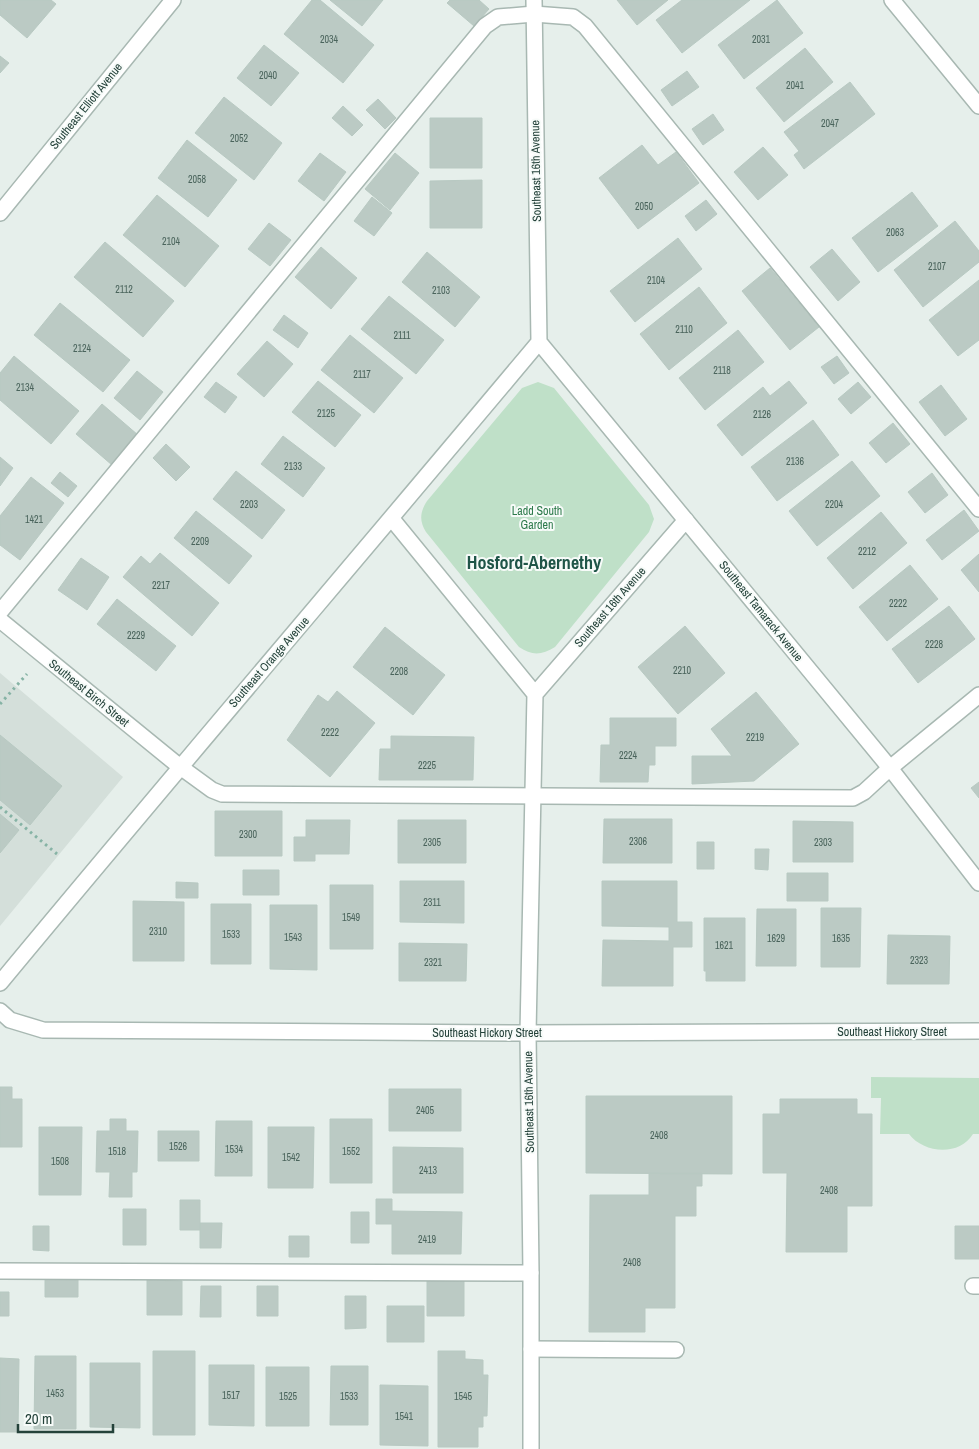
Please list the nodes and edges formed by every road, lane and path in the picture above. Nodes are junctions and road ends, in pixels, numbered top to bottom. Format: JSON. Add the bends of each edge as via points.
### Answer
{"nodes":[{"id":1,"x":173,"y":0,"type":"edge"},
{"id":2,"x":892,"y":0,"type":"edge"},
{"id":3,"x":534,"y":7,"type":"edge"},
{"id":4,"x":979,"y":106,"type":"edge"},
{"id":5,"x":0,"y":213,"type":"edge"},
{"id":6,"x":539,"y":342,"type":"junction"},
{"id":7,"x":979,"y":509,"type":"edge"},
{"id":8,"x":392,"y":519,"type":"junction"},
{"id":9,"x":686,"y":520,"type":"junction"},
{"id":10,"x":0,"y":612,"type":"edge"},
{"id":11,"x":0,"y":620,"type":"edge"},
{"id":12,"x":27,"y":674,"type":"dead end"},
{"id":13,"x":535,"y":694,"type":"junction"},
{"id":14,"x":979,"y":695,"type":"edge"},
{"id":15,"x":0,"y":704,"type":"edge"},
{"id":16,"x":179,"y":766,"type":"junction"},
{"id":17,"x":890,"y":768,"type":"junction"},
{"id":18,"x":533,"y":797,"type":"junction"},
{"id":19,"x":0,"y":807,"type":"edge"},
{"id":20,"x":57,"y":854,"type":"dead end"},
{"id":21,"x":979,"y":883,"type":"edge"},
{"id":22,"x":0,"y":983,"type":"edge"},
{"id":23,"x":0,"y":1011,"type":"edge"},
{"id":24,"x":979,"y":1031,"type":"edge"},
{"id":25,"x":528,"y":1033,"type":"junction"},
{"id":26,"x":0,"y":1271,"type":"edge"},
{"id":27,"x":531,"y":1272,"type":"junction"},
{"id":28,"x":531,"y":1349,"type":"junction"},
{"id":29,"x":676,"y":1350,"type":"dead end"},
{"id":30,"x":531,"y":1449,"type":"edge"}],
"edges":[{"from":1,"to":5,"type":"street","name":"Southeast Elliott Avenue"},
{"from":2,"to":4,"type":"street"},
{"from":3,"to":6,"type":"street","name":"Southeast 16th Avenue"},
{"from":3,"to":7,"type":"street","via":[[573,17],[584,26]]},
{"from":3,"to":10,"type":"street","via":[[498,18],[485,26]]},
{"from":6,"to":8,"type":"street","name":"Southeast Orange Avenue"},
{"from":6,"to":9,"type":"street","name":"Southeast Tamarack Avenue"},
{"from":8,"to":13,"type":"street"},
{"from":8,"to":16,"type":"street","name":"Southeast Orange Avenue"},
{"from":9,"to":13,"type":"street","name":"Southeast 16th Avenue"},
{"from":9,"to":17,"type":"street","name":"Southeast Tamarack Avenue"},
{"from":11,"to":16,"type":"street","name":"Southeast Birch Street"},
{"from":12,"to":15,"type":"path"},
{"from":13,"to":18,"type":"street","name":"Southeast 16th Avenue"},
{"from":14,"to":17,"type":"street","name":"Southeast Birch Street"},
{"from":16,"to":18,"type":"street","name":"Southeast Birch Street","via":[[222,794]]},
{"from":16,"to":22,"type":"street","name":"Southeast Orange Avenue"},
{"from":17,"to":18,"type":"street","name":"Southeast Birch Street","via":[[853,798]]},
{"from":17,"to":21,"type":"street","name":"Southeast Tamarack Avenue"},
{"from":18,"to":25,"type":"street","name":"Southeast 16th Avenue"},
{"from":19,"to":20,"type":"path"},
{"from":23,"to":25,"type":"street","name":"Southeast Hickory Street","via":[[10,1020],[43,1030]]},
{"from":24,"to":25,"type":"street","name":"Southeast Hickory Street"},
{"from":25,"to":27,"type":"street","name":"Southeast 16th Avenue"},
{"from":26,"to":27,"type":"street"},
{"from":27,"to":28,"type":"street","name":"Southeast 16th Avenue"},
{"from":28,"to":29,"type":"street"},
{"from":28,"to":30,"type":"street","name":"Southeast 16th Avenue"}]}
